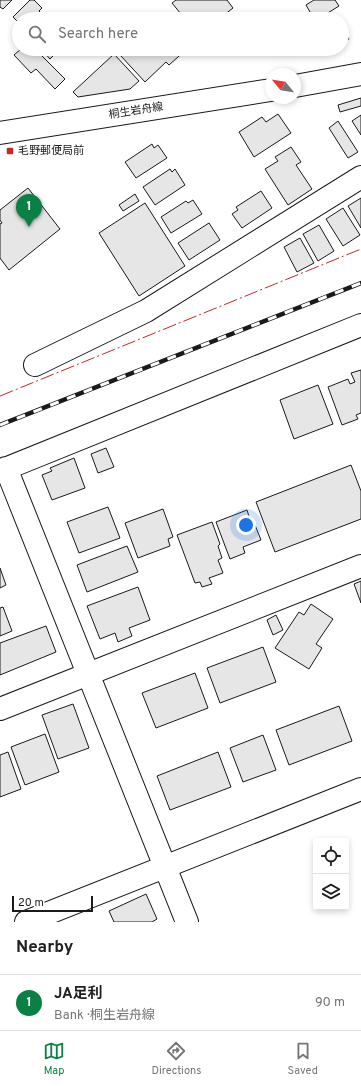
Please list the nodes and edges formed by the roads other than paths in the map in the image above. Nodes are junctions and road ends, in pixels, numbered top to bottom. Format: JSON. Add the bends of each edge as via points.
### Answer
{"nodes":[{"id":1,"x":361,"y":74,"type":"edge"},
{"id":2,"x":301,"y":85,"type":"edge"},
{"id":3,"x":265,"y":91,"type":"edge"},
{"id":4,"x":0,"y":133,"type":"edge"},
{"id":5,"x":361,"y":177,"type":"edge"},
{"id":6,"x":361,"y":325,"type":"edge"},
{"id":7,"x":35,"y":365,"type":"dead end"},
{"id":8,"x":3,"y":470,"type":"edge"},
{"id":9,"x":361,"y":566,"type":"edge"},
{"id":10,"x":88,"y":674,"type":"junction"},
{"id":11,"x":0,"y":709,"type":"edge"},
{"id":12,"x":361,"y":789,"type":"edge"},
{"id":13,"x":165,"y":866,"type":"junction"},
{"id":14,"x":26,"y":922,"type":"edge"},
{"id":15,"x":188,"y":922,"type":"edge"}],
"edges":[{"from":1,"to":2,"type":"street"},
{"from":3,"to":4,"type":"street","name":"桐生岩舟線"},
{"from":5,"to":7,"type":"street","via":[[146,311]]},
{"from":6,"to":8,"type":"street"},
{"from":8,"to":10,"type":"street"},
{"from":9,"to":10,"type":"street"},
{"from":10,"to":11,"type":"street"},
{"from":10,"to":13,"type":"street"},
{"from":12,"to":13,"type":"street"},
{"from":13,"to":14,"type":"street"},
{"from":13,"to":15,"type":"street"}]}
